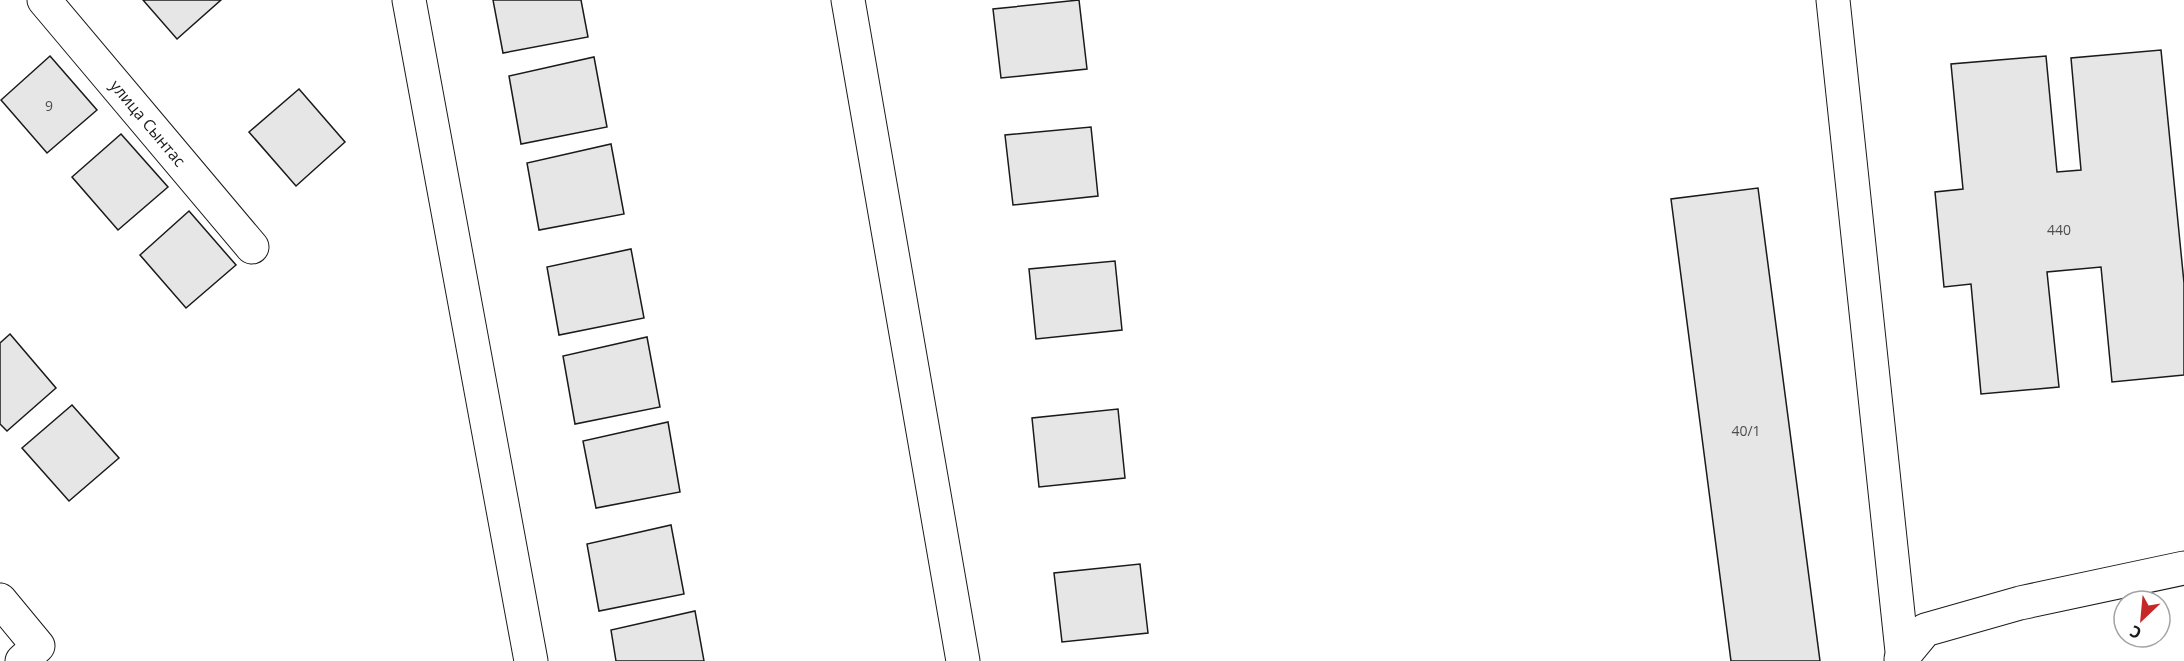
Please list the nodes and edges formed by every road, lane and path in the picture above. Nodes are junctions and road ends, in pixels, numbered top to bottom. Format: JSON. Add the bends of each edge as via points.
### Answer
{"nodes":[{"id":1,"x":44,"y":0,"type":"edge"},
{"id":2,"x":409,"y":0,"type":"edge"},
{"id":3,"x":848,"y":0,"type":"edge"},
{"id":4,"x":1833,"y":0,"type":"edge"},
{"id":5,"x":252,"y":247,"type":"dead end"},
{"id":6,"x":2184,"y":568,"type":"edge"},
{"id":7,"x":0,"y":600,"type":"edge"},
{"id":8,"x":30,"y":653,"type":"edge"},
{"id":9,"x":1902,"y":660,"type":"edge"},
{"id":10,"x":531,"y":661,"type":"edge"},
{"id":11,"x":963,"y":661,"type":"edge"}],
"edges":[{"from":1,"to":5,"type":"street","name":"улица Сынтас"},
{"from":2,"to":10,"type":"street"},
{"from":3,"to":11,"type":"street"},
{"from":4,"to":9,"type":"street"},
{"from":6,"to":9,"type":"street","via":[[2020,603],[1926,630]]},
{"from":7,"to":8,"type":"street"}]}
